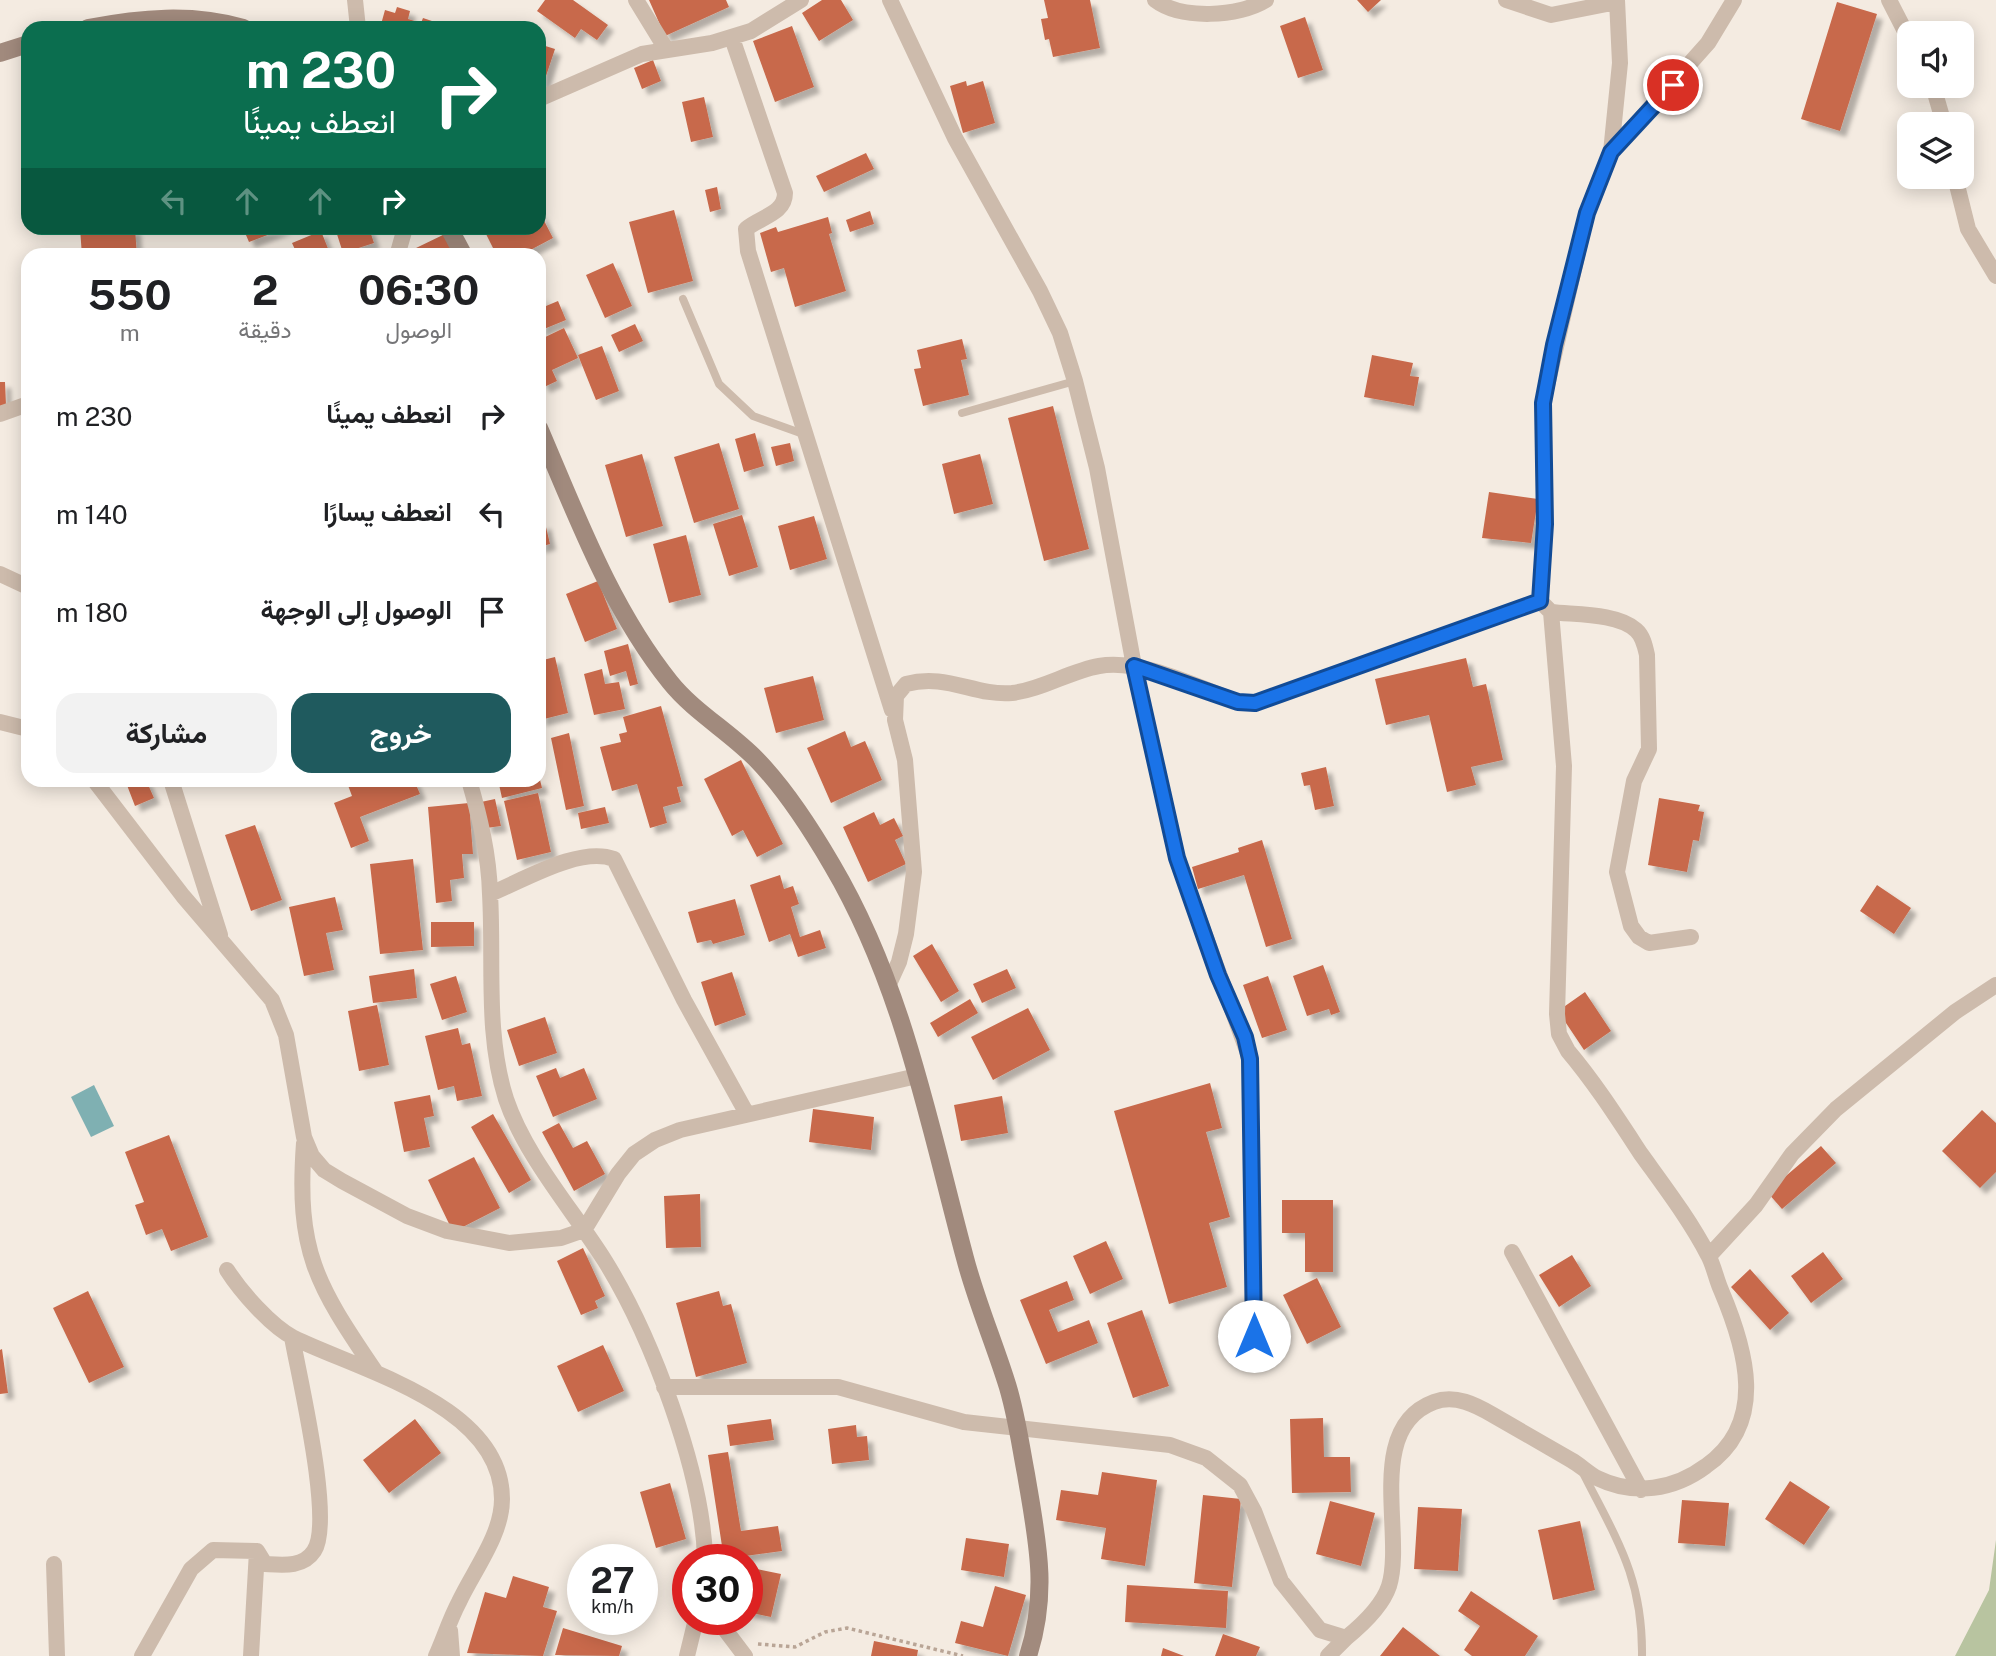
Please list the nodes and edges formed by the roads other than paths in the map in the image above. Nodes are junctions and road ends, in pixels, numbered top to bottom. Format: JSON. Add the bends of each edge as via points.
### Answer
{"nodes":[{"id":1,"x":355,"y":0,"type":"edge"},
{"id":2,"x":636,"y":0,"type":"edge"},
{"id":3,"x":801,"y":0,"type":"edge"},
{"id":4,"x":890,"y":0,"type":"edge"},
{"id":5,"x":1155,"y":0,"type":"edge"},
{"id":6,"x":1266,"y":0,"type":"edge"},
{"id":7,"x":1506,"y":0,"type":"edge"},
{"id":8,"x":1734,"y":0,"type":"edge"},
{"id":9,"x":1889,"y":0,"type":"edge"},
{"id":10,"x":1617,"y":1,"type":"edge"},
{"id":11,"x":127,"y":21,"type":"edge"},
{"id":12,"x":202,"y":21,"type":"edge"},
{"id":13,"x":357,"y":21,"type":"edge"},
{"id":14,"x":1900,"y":21,"type":"edge"},
{"id":15,"x":732,"y":38,"type":"junction"},
{"id":16,"x":21,"y":46,"type":"edge"},
{"id":17,"x":666,"y":49,"type":"junction"},
{"id":18,"x":0,"y":53,"type":"edge"},
{"id":19,"x":546,"y":96,"type":"edge"},
{"id":20,"x":1611,"y":152,"type":"junction"},
{"id":21,"x":1958,"y":189,"type":"edge"},
{"id":22,"x":1996,"y":276,"type":"edge"},
{"id":23,"x":683,"y":299,"type":"dead end"},
{"id":24,"x":1075,"y":382,"type":"junction"},
{"id":25,"x":21,"y":406,"type":"edge"},
{"id":26,"x":962,"y":413,"type":"dead end"},
{"id":27,"x":0,"y":414,"type":"edge"},
{"id":28,"x":806,"y":435,"type":"junction"},
{"id":29,"x":546,"y":444,"type":"edge"},
{"id":30,"x":0,"y":574,"type":"edge"},
{"id":31,"x":21,"y":584,"type":"edge"},
{"id":32,"x":1545,"y":607,"type":"junction"},
{"id":33,"x":1134,"y":666,"type":"junction"},
{"id":34,"x":895,"y":720,"type":"junction"},
{"id":35,"x":1,"y":723,"type":"edge"},
{"id":36,"x":21,"y":727,"type":"edge"},
{"id":37,"x":99,"y":787,"type":"edge"},
{"id":38,"x":173,"y":787,"type":"edge"},
{"id":39,"x":471,"y":787,"type":"edge"},
{"id":40,"x":490,"y":894,"type":"junction"},
{"id":41,"x":1691,"y":937,"type":"dead end"},
{"id":42,"x":221,"y":940,"type":"junction"},
{"id":43,"x":889,"y":984,"type":"junction"},
{"id":44,"x":1996,"y":985,"type":"edge"},
{"id":45,"x":917,"y":1076,"type":"junction"},
{"id":46,"x":747,"y":1114,"type":"junction"},
{"id":47,"x":304,"y":1137,"type":"junction"},
{"id":48,"x":584,"y":1230,"type":"junction"},
{"id":49,"x":1512,"y":1252,"type":"dead end"},
{"id":50,"x":1709,"y":1256,"type":"junction"},
{"id":51,"x":227,"y":1270,"type":"dead end"},
{"id":52,"x":1254,"y":1336,"type":"dead end"},
{"id":53,"x":292,"y":1337,"type":"junction"},
{"id":54,"x":375,"y":1371,"type":"junction"},
{"id":55,"x":664,"y":1387,"type":"junction"},
{"id":56,"x":1018,"y":1429,"type":"junction"},
{"id":57,"x":1578,"y":1464,"type":"junction"},
{"id":58,"x":1641,"y":1490,"type":"junction"},
{"id":59,"x":704,"y":1544,"type":"edge"},
{"id":60,"x":257,"y":1551,"type":"junction"},
{"id":61,"x":54,"y":1564,"type":"dead end"},
{"id":62,"x":449,"y":1624,"type":"junction"},
{"id":63,"x":692,"y":1635,"type":"edge"},
{"id":64,"x":730,"y":1635,"type":"edge"},
{"id":65,"x":1346,"y":1638,"type":"junction"},
{"id":66,"x":57,"y":1656,"type":"edge"},
{"id":67,"x":142,"y":1656,"type":"edge"},
{"id":68,"x":251,"y":1656,"type":"edge"},
{"id":69,"x":436,"y":1656,"type":"edge"},
{"id":70,"x":452,"y":1656,"type":"edge"},
{"id":71,"x":687,"y":1656,"type":"edge"},
{"id":72,"x":744,"y":1656,"type":"edge"},
{"id":73,"x":1028,"y":1656,"type":"edge"},
{"id":74,"x":1328,"y":1656,"type":"edge"},
{"id":75,"x":1642,"y":1656,"type":"edge"}],
"edges":[{"from":1,"to":13,"type":"street"},
{"from":2,"to":17,"type":"street"},
{"from":3,"to":15,"type":"street"},
{"from":4,"to":24,"type":"street","via":[[955,138],[1040,291],[1060,333]]},
{"from":5,"to":6,"type":"street","via":[[1178,11],[1200,13],[1250,7]]},
{"from":7,"to":10,"type":"street","via":[[1552,15]]},
{"from":8,"to":20,"type":"street","via":[[1708,43]]},
{"from":9,"to":14,"type":"street"},
{"from":10,"to":20,"type":"street","via":[[1620,63]]},
{"from":11,"to":12,"type":"main road"},
{"from":15,"to":17,"type":"street"},
{"from":15,"to":28,"type":"street","via":[[785,193],[779,209],[746,229],[746,240]]},
{"from":16,"to":18,"type":"main road"},
{"from":17,"to":19,"type":"street","via":[[642,54]]},
{"from":20,"to":32,"type":"street","via":[[1587,213],[1543,403]]},
{"from":21,"to":22,"type":"street","via":[[1968,229]]},
{"from":23,"to":28,"type":"lane","via":[[719,384],[753,416]]},
{"from":24,"to":26,"type":"lane"},
{"from":24,"to":33,"type":"street","via":[[1097,468]]},
{"from":25,"to":27,"type":"street"},
{"from":28,"to":34,"type":"street"},
{"from":29,"to":43,"type":"main road","via":[[610,590],[638,638],[674,687],[756,759],[783,792],[831,862]]},
{"from":30,"to":31,"type":"street"},
{"from":32,"to":33,"type":"street","via":[[1255,703],[1238,702]]},
{"from":32,"to":41,"type":"street","via":[[1616,621],[1637,631],[1643,640],[1650,750],[1634,781],[1618,872],[1631,926],[1639,937],[1649,943]]},
{"from":32,"to":50,"type":"street","via":[[1564,766],[1556,988],[1559,1034]]},
{"from":33,"to":34,"type":"street","via":[[1096,666],[1014,693],[941,679],[923,680],[906,684],[896,696]]},
{"from":33,"to":52,"type":"street","via":[[1177,858],[1250,1059]]},
{"from":34,"to":43,"type":"street","via":[[905,760],[914,872],[906,934]]},
{"from":35,"to":36,"type":"street"},
{"from":37,"to":42,"type":"street"},
{"from":38,"to":42,"type":"street"},
{"from":39,"to":40,"type":"street","via":[[487,855]]},
{"from":40,"to":46,"type":"street","via":[[573,859],[601,854],[614,859]]},
{"from":40,"to":48,"type":"street","via":[[493,1044],[498,1072],[521,1129]]},
{"from":42,"to":47,"type":"street","via":[[280,1015]]},
{"from":43,"to":45,"type":"main road"},
{"from":44,"to":50,"type":"street","via":[[1955,1012],[1836,1109],[1792,1154],[1756,1205]]},
{"from":45,"to":46,"type":"street"},
{"from":45,"to":56,"type":"main road","via":[[966,1263]]},
{"from":46,"to":48,"type":"street","via":[[680,1130],[634,1154]]},
{"from":47,"to":48,"type":"street","via":[[324,1170],[408,1216],[447,1231],[509,1243],[561,1238]]},
{"from":47,"to":54,"type":"street","via":[[300,1189],[312,1264],[328,1301]]},
{"from":48,"to":55,"type":"street","via":[[624,1296]]},
{"from":49,"to":58,"type":"street"},
{"from":50,"to":58,"type":"street","via":[[1743,1356],[1748,1385],[1740,1431],[1725,1451],[1686,1479]]},
{"from":51,"to":53,"type":"street","via":[[241,1292]]},
{"from":53,"to":54,"type":"street"},
{"from":53,"to":60,"type":"street","via":[[321,1507],[320,1539],[314,1553],[300,1563],[265,1564]]},
{"from":54,"to":62,"type":"street","via":[[470,1427],[487,1447],[498,1473],[502,1500],[492,1538]]},
{"from":55,"to":56,"type":"street","via":[[838,1387],[964,1422]]},
{"from":55,"to":59,"type":"street","via":[[700,1508]]},
{"from":56,"to":65,"type":"street","via":[[1170,1445],[1206,1458],[1245,1494],[1281,1581],[1298,1604],[1320,1630]]},
{"from":56,"to":73,"type":"main road","via":[[1041,1559],[1041,1594]]},
{"from":57,"to":58,"type":"street","via":[[1596,1477]]},
{"from":57,"to":65,"type":"street","via":[[1473,1404],[1434,1401],[1419,1410],[1399,1440],[1390,1473],[1389,1588],[1366,1622]]},
{"from":57,"to":75,"type":"lane","via":[[1637,1590],[1643,1622]]},
{"from":60,"to":67,"type":"street","via":[[213,1550],[191,1569]]},
{"from":60,"to":68,"type":"street"},
{"from":61,"to":66,"type":"street"},
{"from":62,"to":69,"type":"street"},
{"from":62,"to":70,"type":"street"},
{"from":63,"to":71,"type":"street"},
{"from":64,"to":72,"type":"street"},
{"from":65,"to":74,"type":"street"}]}
